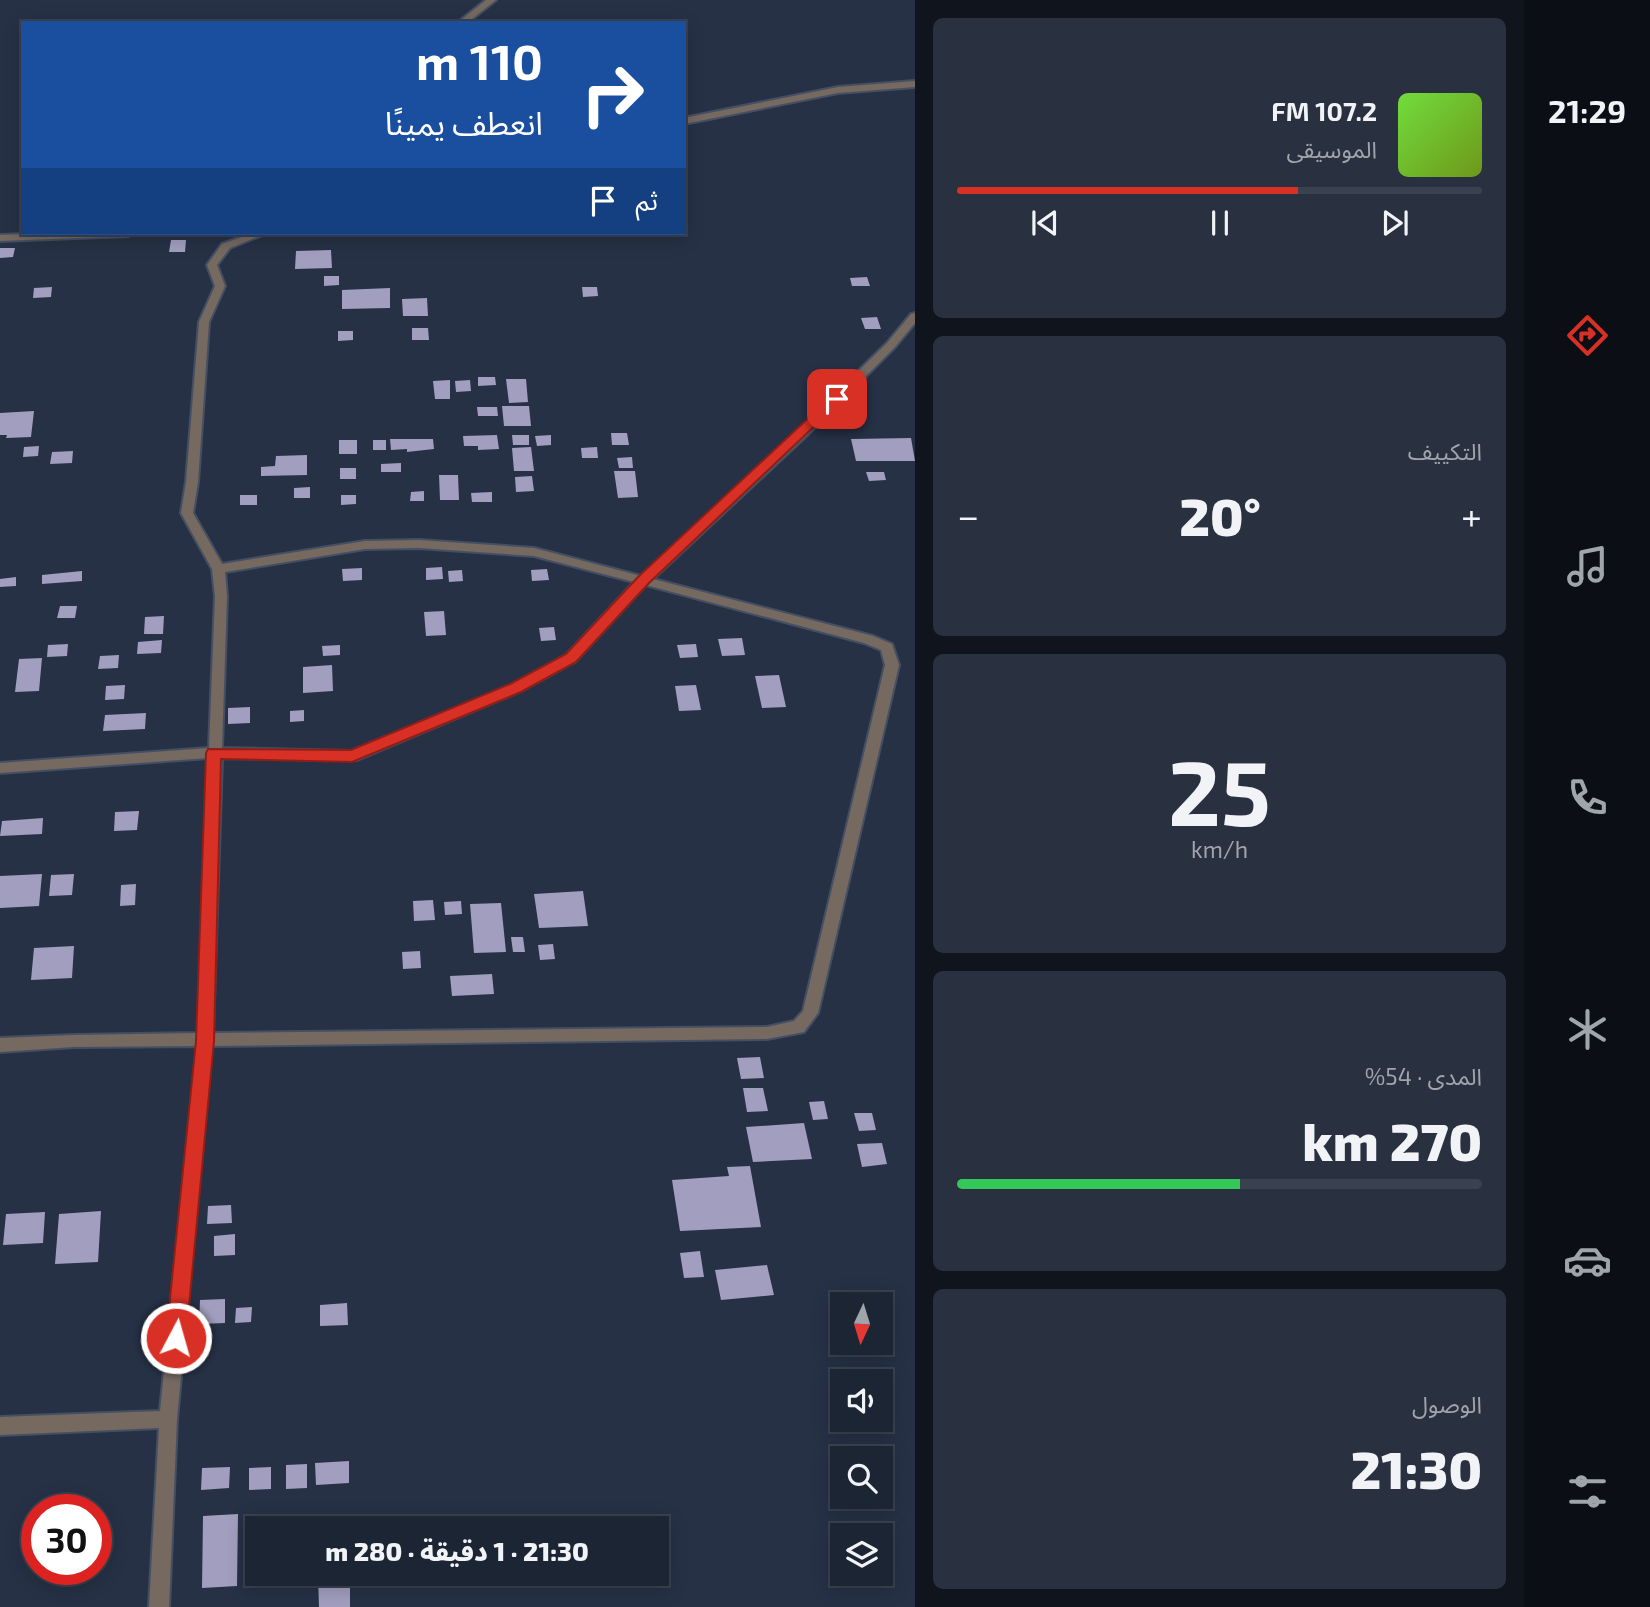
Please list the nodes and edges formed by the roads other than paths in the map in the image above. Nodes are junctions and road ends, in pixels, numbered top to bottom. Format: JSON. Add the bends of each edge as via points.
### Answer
{"nodes":[{"id":1,"x":492,"y":0,"type":"edge"},
{"id":2,"x":464,"y":21,"type":"edge"},
{"id":3,"x":915,"y":83,"type":"edge"},
{"id":4,"x":686,"y":121,"type":"edge"},
{"id":5,"x":77,"y":235,"type":"edge"},
{"id":6,"x":256,"y":235,"type":"edge"},
{"id":7,"x":0,"y":238,"type":"edge"},
{"id":8,"x":915,"y":316,"type":"edge"},
{"id":9,"x":218,"y":569,"type":"junction"},
{"id":10,"x":644,"y":580,"type":"junction"},
{"id":11,"x":214,"y":753,"type":"junction"},
{"id":12,"x":0,"y":768,"type":"edge"},
{"id":13,"x":205,"y":1041,"type":"junction"},
{"id":14,"x":0,"y":1045,"type":"edge"},
{"id":15,"x":168,"y":1419,"type":"junction"},
{"id":16,"x":0,"y":1426,"type":"edge"},
{"id":17,"x":159,"y":1607,"type":"edge"}],
"edges":[{"from":1,"to":2,"type":"street"},
{"from":3,"to":4,"type":"street","via":[[838,90]]},
{"from":5,"to":7,"type":"street"},
{"from":6,"to":9,"type":"street","via":[[226,246],[212,265],[220,286],[204,322],[187,513]]},
{"from":8,"to":10,"type":"street","via":[[801,434]]},
{"from":9,"to":10,"type":"street","via":[[365,545],[419,544],[534,552]]},
{"from":9,"to":11,"type":"street","via":[[221,596]]},
{"from":10,"to":11,"type":"street","via":[[571,658],[516,688],[352,756]]},
{"from":10,"to":13,"type":"street","via":[[868,639],[887,648],[892,665],[810,1013],[799,1027],[767,1033]]},
{"from":11,"to":12,"type":"street"},
{"from":11,"to":13,"type":"street"},
{"from":13,"to":14,"type":"street"},
{"from":13,"to":15,"type":"street"},
{"from":15,"to":16,"type":"street"},
{"from":15,"to":17,"type":"street"}]}
